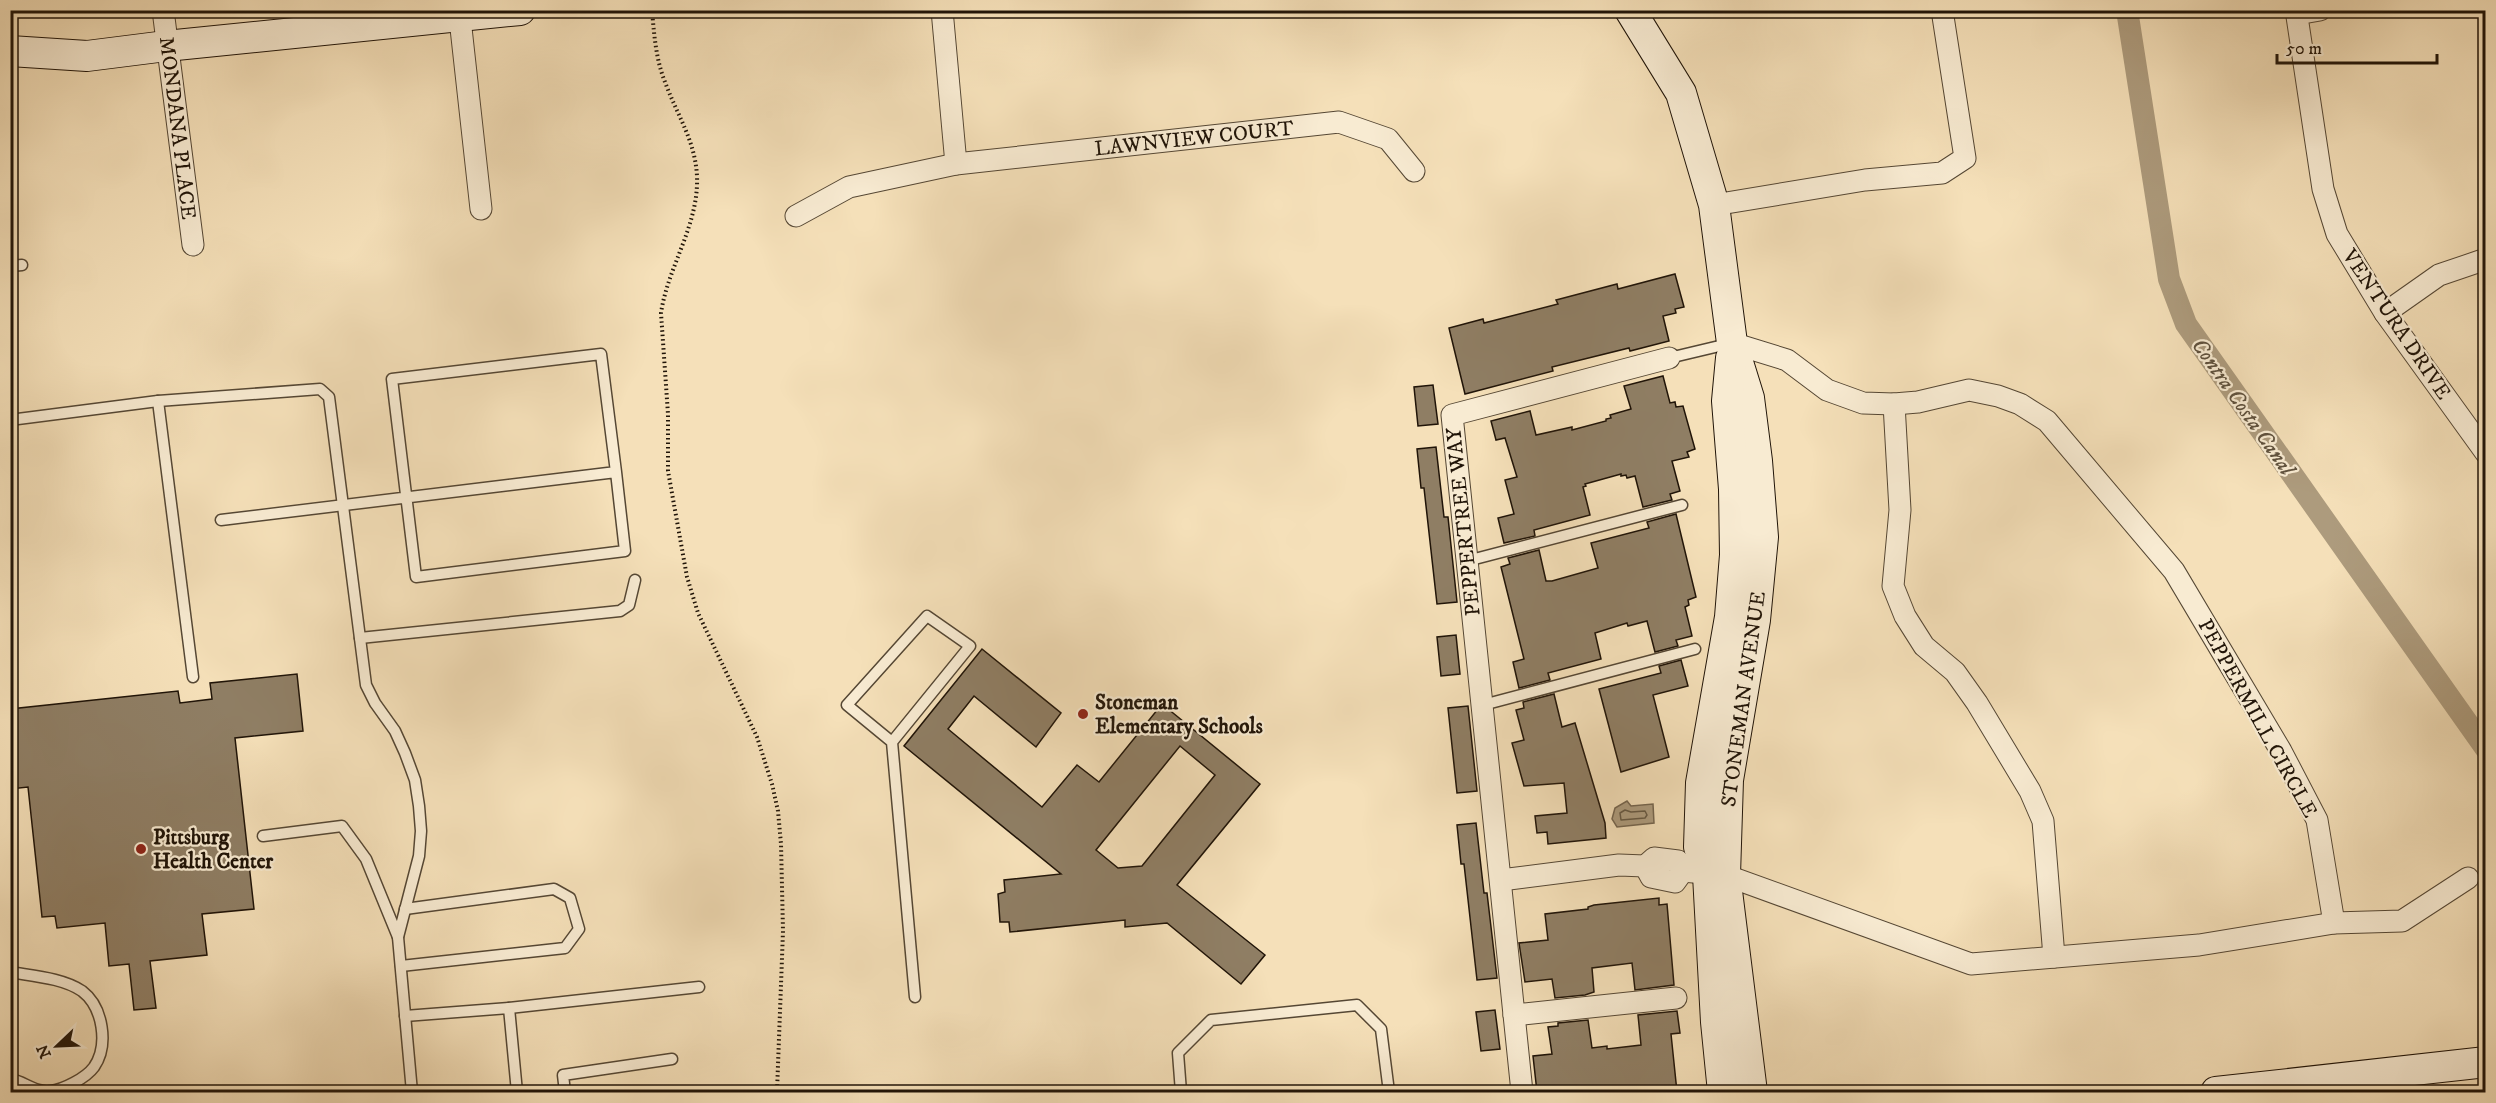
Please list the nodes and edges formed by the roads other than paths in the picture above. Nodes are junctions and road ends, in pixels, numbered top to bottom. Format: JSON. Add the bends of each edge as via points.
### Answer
{"nodes":[{"id":1,"x":163,"y":10,"type":"edge"},
{"id":2,"x":520,"y":10,"type":"edge"},
{"id":3,"x":942,"y":10,"type":"edge"},
{"id":4,"x":1630,"y":10,"type":"edge"},
{"id":5,"x":1942,"y":10,"type":"edge"},
{"id":6,"x":2320,"y":10,"type":"edge"},
{"id":7,"x":2296,"y":12,"type":"edge"},
{"id":8,"x":460,"y":14,"type":"edge"},
{"id":9,"x":166,"y":46,"type":"junction"},
{"id":10,"x":10,"y":51,"type":"edge"},
{"id":11,"x":956,"y":164,"type":"junction"},
{"id":12,"x":1414,"y":171,"type":"dead end"},
{"id":13,"x":1714,"y":205,"type":"junction"},
{"id":14,"x":481,"y":209,"type":"dead end"},
{"id":15,"x":796,"y":216,"type":"dead end"},
{"id":16,"x":193,"y":245,"type":"dead end"},
{"id":17,"x":2486,"y":260,"type":"edge"},
{"id":18,"x":2385,"y":313,"type":"junction"},
{"id":19,"x":1732,"y":343,"type":"junction"},
{"id":20,"x":1669,"y":358,"type":"joint"},
{"id":21,"x":158,"y":402,"type":"junction"},
{"id":22,"x":1894,"y":404,"type":"junction"},
{"id":23,"x":10,"y":420,"type":"edge"},
{"id":24,"x":2486,"y":453,"type":"edge"},
{"id":25,"x":616,"y":472,"type":"junction"},
{"id":26,"x":406,"y":498,"type":"junction"},
{"id":27,"x":1682,"y":505,"type":"dead end"},
{"id":28,"x":342,"y":506,"type":"junction"},
{"id":29,"x":221,"y":520,"type":"dead end"},
{"id":30,"x":1467,"y":561,"type":"junction"},
{"id":31,"x":635,"y":580,"type":"dead end"},
{"id":32,"x":360,"y":638,"type":"junction"},
{"id":33,"x":1695,"y":649,"type":"dead end"},
{"id":34,"x":193,"y":677,"type":"dead end"},
{"id":35,"x":1483,"y":705,"type":"junction"},
{"id":36,"x":892,"y":742,"type":"junction"},
{"id":37,"x":263,"y":836,"type":"dead end"},
{"id":38,"x":1705,"y":873,"type":"junction"},
{"id":39,"x":2468,"y":878,"type":"dead end"},
{"id":40,"x":1501,"y":880,"type":"junction"},
{"id":41,"x":405,"y":909,"type":"junction"},
{"id":42,"x":2334,"y":924,"type":"junction"},
{"id":43,"x":398,"y":937,"type":"junction"},
{"id":44,"x":2054,"y":957,"type":"junction"},
{"id":45,"x":401,"y":966,"type":"junction"},
{"id":46,"x":10,"y":972,"type":"edge"},
{"id":47,"x":699,"y":987,"type":"dead end"},
{"id":48,"x":915,"y":997,"type":"dead end"},
{"id":49,"x":1676,"y":998,"type":"dead end"},
{"id":50,"x":509,"y":1008,"type":"junction"},
{"id":51,"x":1514,"y":1015,"type":"junction"},
{"id":52,"x":405,"y":1016,"type":"junction"},
{"id":53,"x":672,"y":1059,"type":"dead end"},
{"id":54,"x":2486,"y":1062,"type":"edge"},
{"id":55,"x":10,"y":1079,"type":"edge"},
{"id":56,"x":411,"y":1092,"type":"edge"},
{"id":57,"x":517,"y":1092,"type":"edge"},
{"id":58,"x":565,"y":1092,"type":"edge"},
{"id":59,"x":1181,"y":1092,"type":"edge"},
{"id":60,"x":1389,"y":1092,"type":"edge"},
{"id":61,"x":1522,"y":1092,"type":"edge"},
{"id":62,"x":1723,"y":1092,"type":"edge"},
{"id":63,"x":1752,"y":1092,"type":"edge"},
{"id":64,"x":2216,"y":1092,"type":"edge"}],
"edges":[{"from":1,"to":9,"type":"street","name":"MONDANA PLACE"},
{"from":2,"to":8,"type":"street"},
{"from":3,"to":11,"type":"street"},
{"from":4,"to":13,"type":"street","name":"STONEMAN AVENUE","via":[[1681,93]]},
{"from":5,"to":13,"type":"street","via":[[1965,158],[1942,173],[1865,180]]},
{"from":6,"to":7,"type":"street"},
{"from":7,"to":18,"type":"street","name":"VENTURA DRIVE","via":[[2323,189],[2337,234]]},
{"from":8,"to":9,"type":"street"},
{"from":8,"to":14,"type":"street"},
{"from":9,"to":10,"type":"street","via":[[87,56]]},
{"from":9,"to":16,"type":"street","name":"MONDANA PLACE"},
{"from":11,"to":12,"type":"street","name":"LAWNVIEW COURT","via":[[1339,122],[1388,139]]},
{"from":11,"to":15,"type":"street","name":"LAWNVIEW COURT","via":[[849,187]]},
{"from":13,"to":19,"type":"street","name":"STONEMAN AVENUE"},
{"from":17,"to":18,"type":"street","via":[[2439,275]]},
{"from":18,"to":24,"type":"street","name":"VENTURA DRIVE"},
{"from":19,"to":20,"type":"lane","name":"PEPPERTREE WAY"},
{"from":19,"to":22,"type":"street","name":"PEPPERMILL CIRCLE","via":[[1787,360],[1827,390],[1863,403]]},
{"from":19,"to":38,"type":"street","name":"STONEMAN AVENUE","via":[[1749,398],[1763,537],[1755,620],[1728,780]]},
{"from":20,"to":30,"type":"street","name":"PEPPERTREE WAY","via":[[1452,416]]},
{"from":21,"to":23,"type":"lane"},
{"from":21,"to":28,"type":"lane","via":[[320,389],[329,397]]},
{"from":21,"to":34,"type":"lane"},
{"from":22,"to":42,"type":"street","name":"PEPPERMILL CIRCLE","via":[[1970,390],[2020,404],[2048,421],[2174,571],[2281,751],[2317,820]]},
{"from":22,"to":44,"type":"street","via":[[1900,510],[1893,586],[1905,616],[1924,646],[1955,672],[2030,791],[2043,821]]},
{"from":25,"to":26,"type":"lane"},
{"from":25,"to":26,"type":"lane","via":[[625,551],[614,553],[416,577]]},
{"from":25,"to":26,"type":"lane","via":[[601,354],[392,379]]},
{"from":26,"to":28,"type":"lane"},
{"from":27,"to":30,"type":"lane"},
{"from":28,"to":29,"type":"lane"},
{"from":28,"to":32,"type":"lane"},
{"from":30,"to":35,"type":"street","name":"PEPPERTREE WAY"},
{"from":31,"to":32,"type":"lane","via":[[629,605],[620,611]]},
{"from":32,"to":41,"type":"lane","via":[[366,685],[395,731],[415,780],[421,831],[419,856]]},
{"from":33,"to":35,"type":"lane"},
{"from":35,"to":40,"type":"street","name":"PEPPERTREE WAY"},
{"from":36,"to":36,"type":"lane","via":[[970,646],[927,616],[847,705]]},
{"from":36,"to":48,"type":"lane"},
{"from":37,"to":43,"type":"lane","via":[[342,826],[366,860]]},
{"from":38,"to":40,"type":"street","via":[[1678,861],[1654,858],[1646,866],[1619,865]]},
{"from":38,"to":44,"type":"street","via":[[1971,964]]},
{"from":38,"to":62,"type":"street","name":"STONEMAN AVENUE"},
{"from":38,"to":63,"type":"street","name":"STONEMAN AVENUE"},
{"from":39,"to":42,"type":"street","via":[[2402,921]]},
{"from":40,"to":51,"type":"street","name":"PEPPERTREE WAY"},
{"from":41,"to":43,"type":"lane"},
{"from":41,"to":45,"type":"lane","via":[[554,889],[570,898],[579,929],[565,948]]},
{"from":42,"to":44,"type":"street","via":[[2199,945]]},
{"from":43,"to":45,"type":"lane"},
{"from":45,"to":52,"type":"lane"},
{"from":46,"to":55,"type":"lane","via":[[80,990],[96,1010],[101,1025],[101,1051],[93,1069],[63,1087],[50,1091],[34,1089]]},
{"from":47,"to":50,"type":"lane"},
{"from":49,"to":51,"type":"street"},
{"from":50,"to":52,"type":"lane"},
{"from":50,"to":57,"type":"lane"},
{"from":51,"to":61,"type":"street","name":"PEPPERTREE WAY"},
{"from":52,"to":56,"type":"lane"},
{"from":53,"to":58,"type":"lane","via":[[563,1075]]},
{"from":54,"to":64,"type":"street"},
{"from":59,"to":60,"type":"lane","via":[[1178,1053],[1211,1020],[1357,1005],[1381,1029]]}]}
